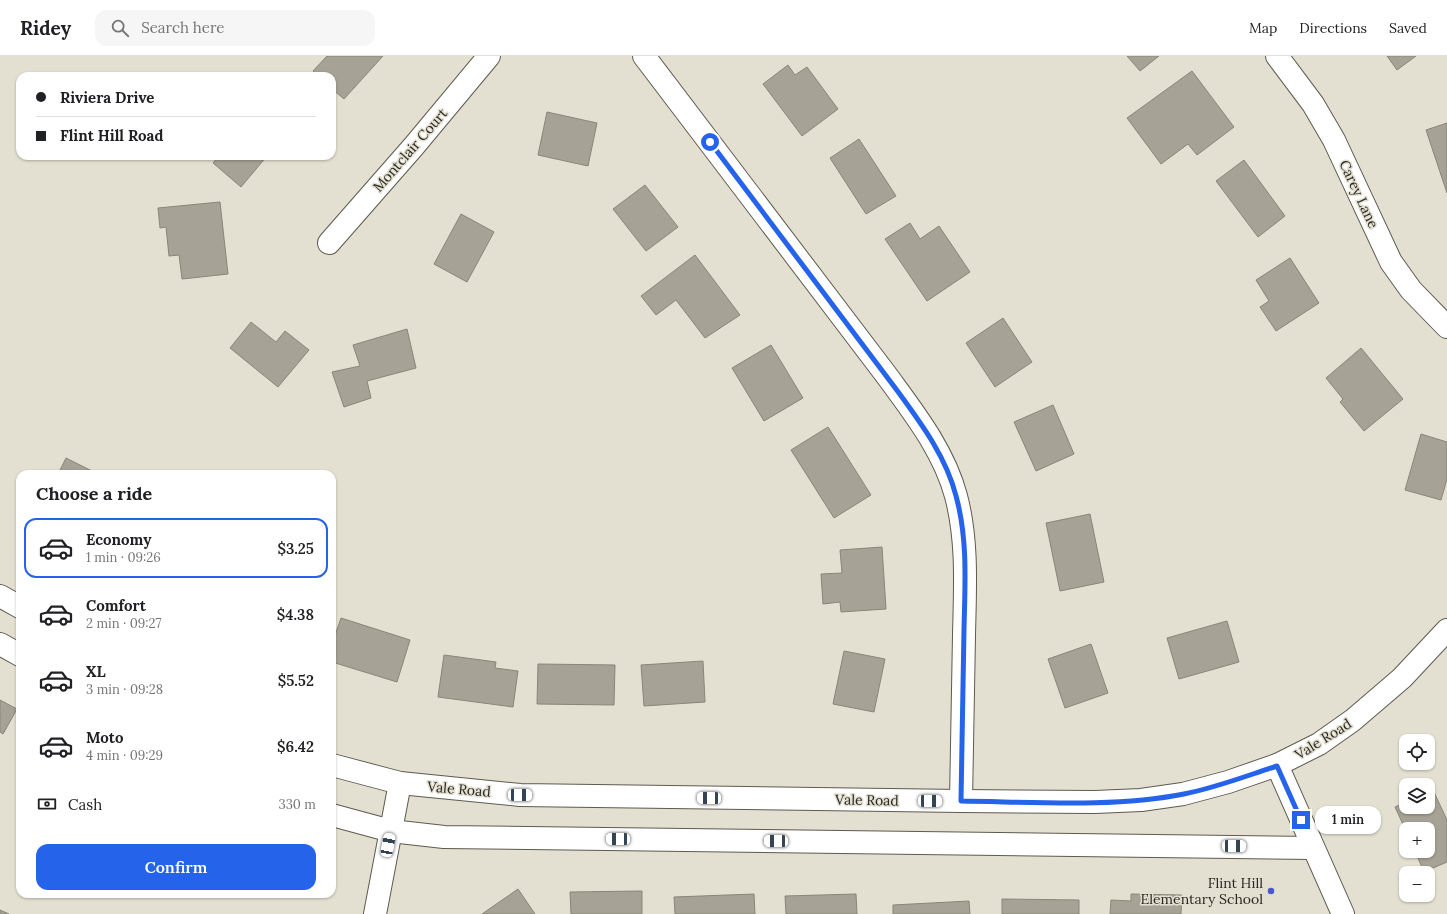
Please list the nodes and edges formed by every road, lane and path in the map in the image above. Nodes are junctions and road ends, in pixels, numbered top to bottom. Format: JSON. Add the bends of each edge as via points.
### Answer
{"nodes":[{"id":1,"x":489,"y":56,"type":"edge"},
{"id":2,"x":644,"y":56,"type":"edge"},
{"id":3,"x":1277,"y":56,"type":"edge"},
{"id":4,"x":329,"y":243,"type":"dead end"},
{"id":5,"x":1447,"y":327,"type":"edge"},
{"id":6,"x":0,"y":596,"type":"edge"},
{"id":7,"x":16,"y":605,"type":"edge"},
{"id":8,"x":1447,"y":630,"type":"edge"},
{"id":9,"x":0,"y":644,"type":"edge"},
{"id":10,"x":16,"y":653,"type":"edge"},
{"id":11,"x":336,"y":766,"type":"edge"},
{"id":12,"x":1277,"y":766,"type":"junction"},
{"id":13,"x":400,"y":783,"type":"junction"},
{"id":14,"x":961,"y":801,"type":"junction"},
{"id":15,"x":336,"y":816,"type":"edge"},
{"id":16,"x":391,"y":831,"type":"junction"},
{"id":17,"x":1313,"y":848,"type":"junction"},
{"id":18,"x":375,"y":914,"type":"edge"},
{"id":19,"x":1343,"y":914,"type":"edge"}],
"edges":[{"from":1,"to":4,"type":"street","name":"Montclair Court"},
{"from":2,"to":14,"type":"street","via":[[892,383],[923,426],[945,465],[956,496],[963,534],[965,569]]},
{"from":3,"to":5,"type":"street","name":"Carey Lane","via":[[1313,104],[1334,140],[1391,262],[1411,290]]},
{"from":6,"to":7,"type":"street"},
{"from":8,"to":12,"type":"street","name":"Vale Road","via":[[1402,678],[1353,720],[1319,744]]},
{"from":9,"to":10,"type":"street"},
{"from":11,"to":13,"type":"street","name":"Vale Road"},
{"from":12,"to":14,"type":"street","name":"Vale Road","via":[[1184,794],[1141,800]]},
{"from":12,"to":17,"type":"street"},
{"from":13,"to":14,"type":"street","name":"Vale Road","via":[[520,795]]},
{"from":13,"to":16,"type":"street"},
{"from":15,"to":16,"type":"street"},
{"from":16,"to":17,"type":"street","via":[[444,837]]},
{"from":16,"to":18,"type":"street"},
{"from":17,"to":19,"type":"street"}]}
